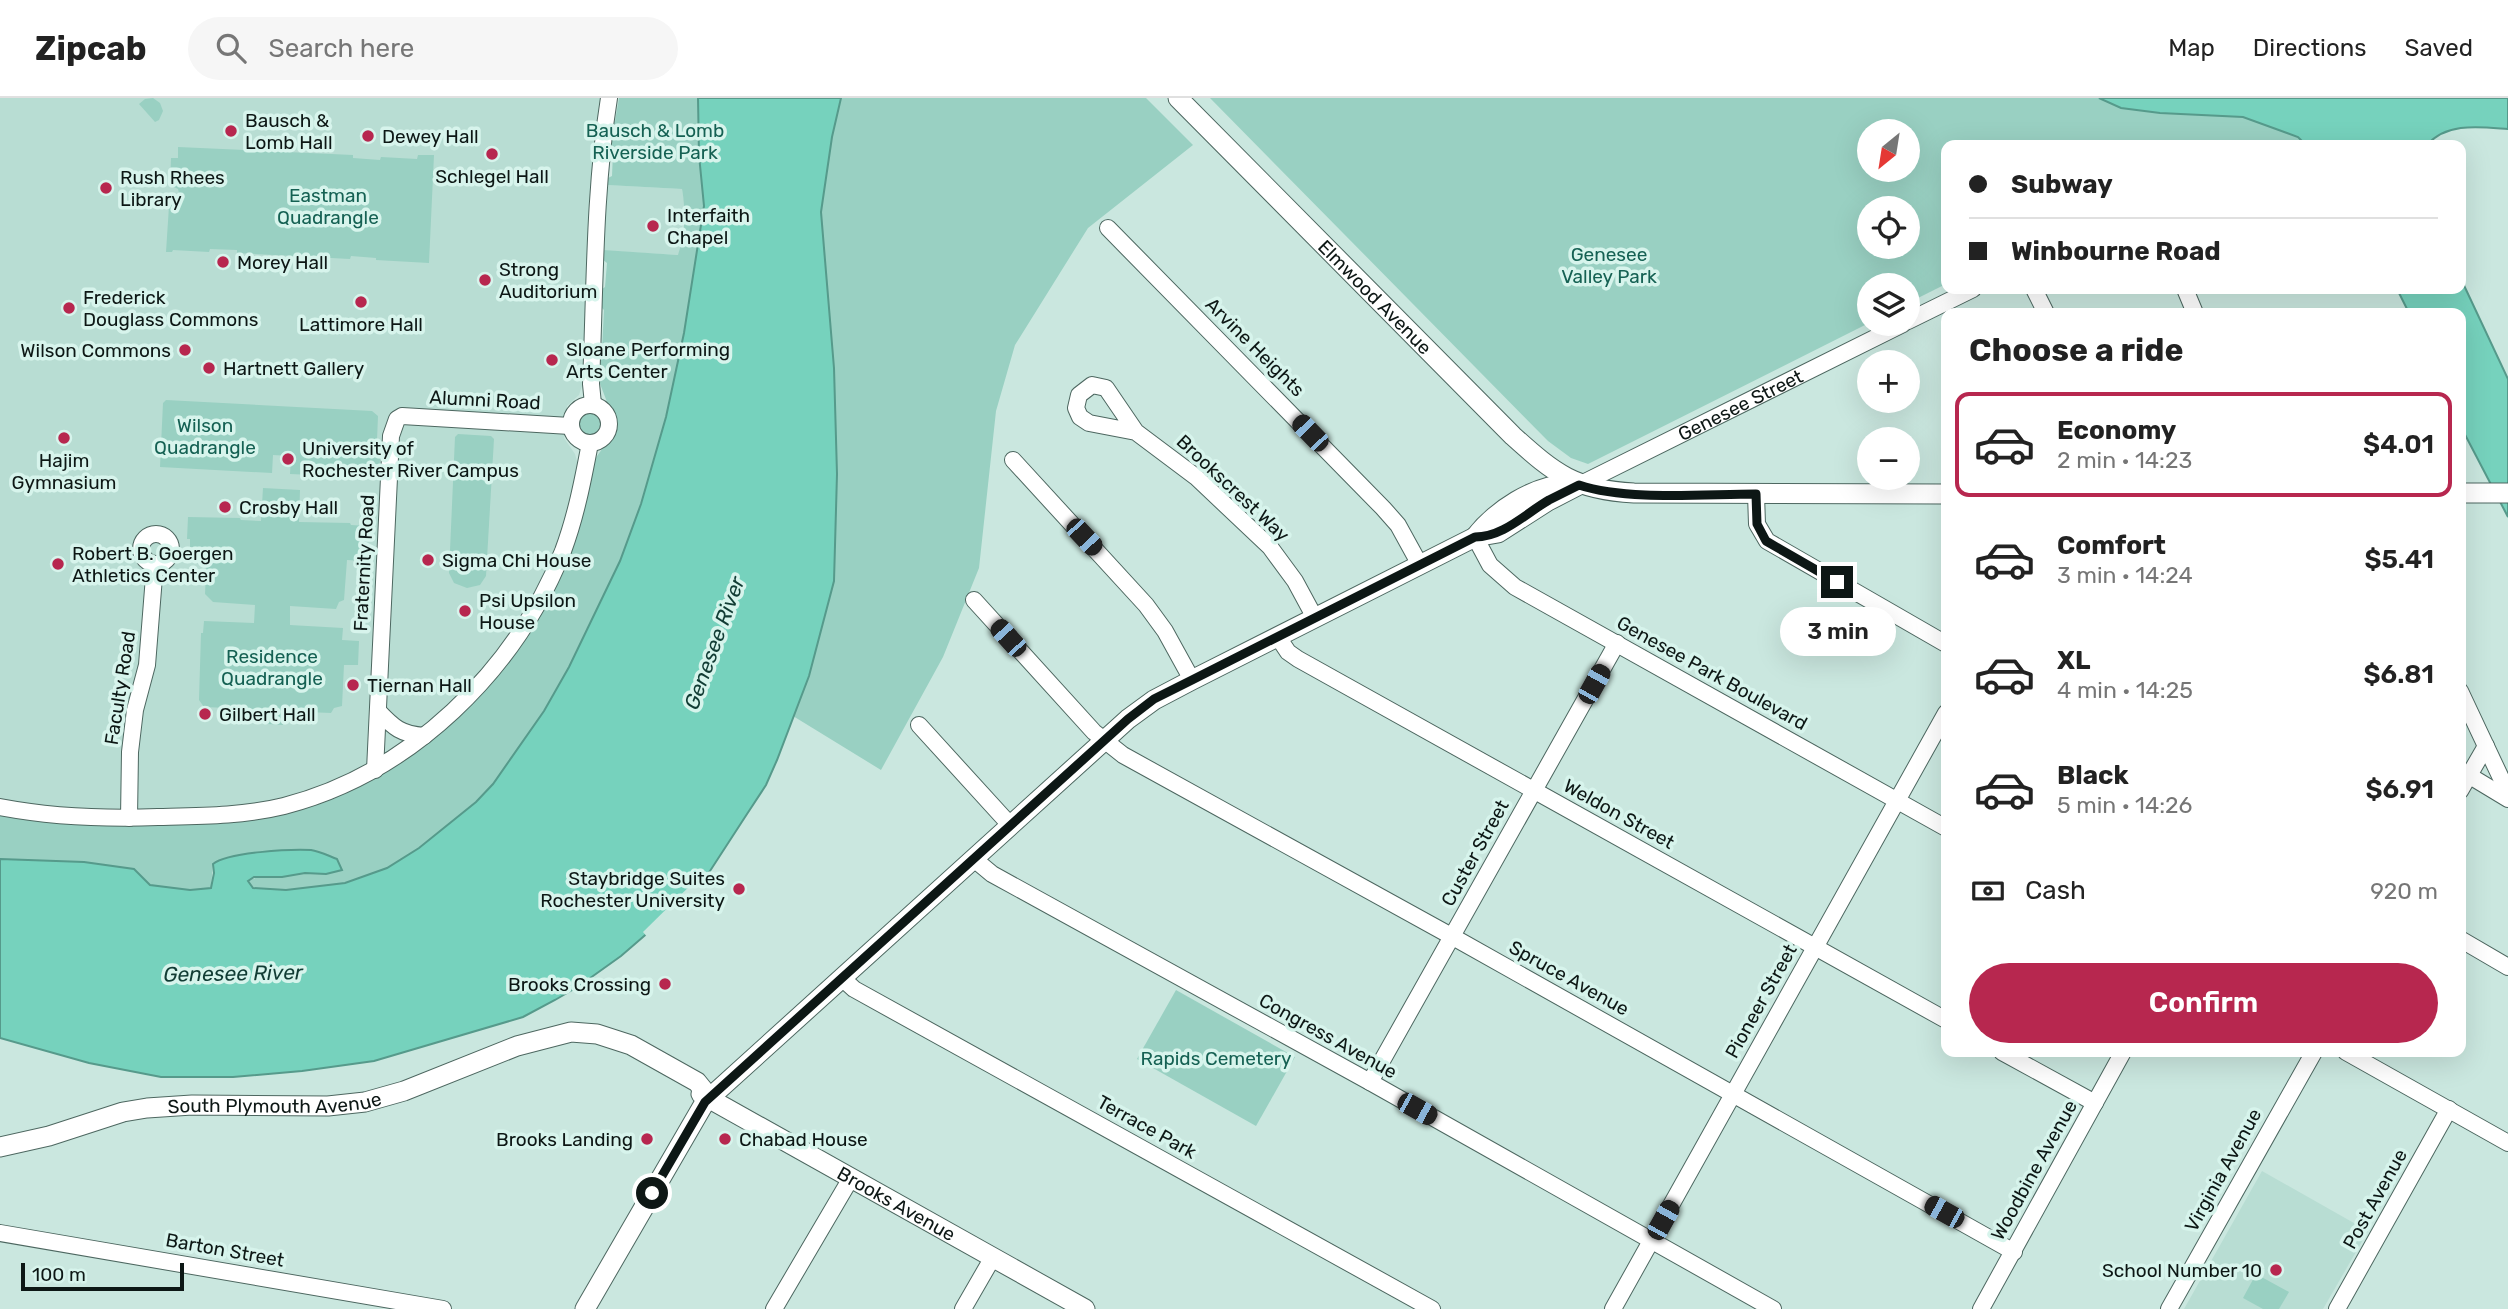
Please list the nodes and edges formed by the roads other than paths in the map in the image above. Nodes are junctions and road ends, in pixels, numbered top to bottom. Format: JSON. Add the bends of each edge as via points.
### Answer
{"nodes":[{"id":1,"x":609,"y":98,"type":"edge"},
{"id":2,"x":1178,"y":98,"type":"edge"},
{"id":3,"x":1108,"y":228,"type":"dead end"},
{"id":4,"x":1963,"y":294,"type":"edge"},
{"id":5,"x":1920,"y":316,"type":"edge"},
{"id":6,"x":1879,"y":336,"type":"edge"},
{"id":7,"x":593,"y":404,"type":"junction"},
{"id":8,"x":397,"y":419,"type":"joint"},
{"id":9,"x":570,"y":426,"type":"junction"},
{"id":10,"x":1136,"y":432,"type":"dead end"},
{"id":11,"x":590,"y":443,"type":"junction"},
{"id":12,"x":1013,"y":460,"type":"dead end"},
{"id":13,"x":1579,"y":485,"type":"junction"},
{"id":14,"x":2466,"y":493,"type":"edge"},
{"id":15,"x":2508,"y":493,"type":"edge"},
{"id":16,"x":1756,"y":494,"type":"junction"},
{"id":17,"x":1941,"y":494,"type":"edge"},
{"id":18,"x":1475,"y":537,"type":"junction"},
{"id":19,"x":155,"y":564,"type":"dead end"},
{"id":20,"x":1420,"y":565,"type":"junction"},
{"id":21,"x":974,"y":600,"type":"dead end"},
{"id":22,"x":1315,"y":618,"type":"junction"},
{"id":23,"x":1278,"y":637,"type":"junction"},
{"id":24,"x":1941,"y":641,"type":"edge"},
{"id":25,"x":1617,"y":643,"type":"junction"},
{"id":26,"x":1192,"y":680,"type":"junction"},
{"id":27,"x":2466,"y":704,"type":"edge"},
{"id":28,"x":378,"y":711,"type":"junction"},
{"id":29,"x":1941,"y":722,"type":"edge"},
{"id":30,"x":919,"y":725,"type":"dead end"},
{"id":31,"x":424,"y":736,"type":"junction"},
{"id":32,"x":1104,"y":741,"type":"junction"},
{"id":33,"x":2486,"y":746,"type":"junction"},
{"id":34,"x":375,"y":770,"type":"junction"},
{"id":35,"x":2466,"y":772,"type":"edge"},
{"id":36,"x":2466,"y":774,"type":"edge"},
{"id":37,"x":1534,"y":790,"type":"junction"},
{"id":38,"x":2508,"y":793,"type":"edge"},
{"id":39,"x":2508,"y":799,"type":"edge"},
{"id":40,"x":1898,"y":801,"type":"junction"},
{"id":41,"x":0,"y":807,"type":"edge"},
{"id":42,"x":129,"y":818,"type":"junction"},
{"id":43,"x":1941,"y":825,"type":"edge"},
{"id":44,"x":1011,"y":826,"type":"junction"},
{"id":45,"x":974,"y":859,"type":"junction"},
{"id":46,"x":1453,"y":937,"type":"junction"},
{"id":47,"x":2466,"y":942,"type":"edge"},
{"id":48,"x":1815,"y":948,"type":"junction"},
{"id":49,"x":2508,"y":967,"type":"edge"},
{"id":50,"x":843,"y":979,"type":"junction"},
{"id":51,"x":1941,"y":1017,"type":"edge"},
{"id":52,"x":2012,"y":1057,"type":"edge"},
{"id":53,"x":2120,"y":1057,"type":"edge"},
{"id":54,"x":2311,"y":1057,"type":"edge"},
{"id":55,"x":2355,"y":1057,"type":"edge"},
{"id":56,"x":1370,"y":1082,"type":"junction"},
{"id":57,"x":1734,"y":1094,"type":"junction"},
{"id":58,"x":710,"y":1098,"type":"junction"},
{"id":59,"x":2095,"y":1103,"type":"junction"},
{"id":60,"x":2449,"y":1109,"type":"junction"},
{"id":61,"x":2508,"y":1143,"type":"edge"},
{"id":62,"x":0,"y":1147,"type":"edge"},
{"id":63,"x":851,"y":1178,"type":"junction"},
{"id":64,"x":0,"y":1233,"type":"edge"},
{"id":65,"x":1651,"y":1241,"type":"junction"},
{"id":66,"x":2014,"y":1252,"type":"junction"},
{"id":67,"x":993,"y":1257,"type":"junction"},
{"id":68,"x":443,"y":1309,"type":"edge"},
{"id":69,"x":584,"y":1309,"type":"edge"},
{"id":70,"x":774,"y":1309,"type":"edge"},
{"id":71,"x":963,"y":1309,"type":"edge"},
{"id":72,"x":1085,"y":1309,"type":"edge"},
{"id":73,"x":1432,"y":1309,"type":"edge"},
{"id":74,"x":1613,"y":1309,"type":"edge"},
{"id":75,"x":1773,"y":1309,"type":"edge"},
{"id":76,"x":1981,"y":1309,"type":"edge"},
{"id":77,"x":2169,"y":1309,"type":"edge"},
{"id":78,"x":2337,"y":1309,"type":"edge"}],
"edges":[{"from":1,"to":7,"type":"street","via":[[597,239]]},
{"from":2,"to":13,"type":"main road","name":"Elmwood Avenue","via":[[1513,436],[1553,471]]},
{"from":3,"to":20,"type":"street","name":"Arvine Heights","via":[[1384,508]]},
{"from":4,"to":5,"type":"street","name":"Genesee Street"},
{"from":6,"to":13,"type":"street","name":"Genesee Street"},
{"from":7,"to":9,"type":"street","via":[[575,411]]},
{"from":7,"to":11,"type":"street","via":[[604,411],[609,422],[602,439]]},
{"from":8,"to":9,"type":"street","name":"Alumni Road"},
{"from":8,"to":28,"type":"street","name":"Fraternity Road","via":[[391,436]]},
{"from":9,"to":11,"type":"street","via":[[578,439]]},
{"from":10,"to":22,"type":"street","name":"Brookscrest Way","via":[[1185,468],[1260,536],[1287,569]]},
{"from":11,"to":31,"type":"street","via":[[569,532],[539,599],[473,691]]},
{"from":12,"to":26,"type":"street","via":[[1146,605]]},
{"from":13,"to":16,"type":"main road","name":"Elmwood Avenue","via":[[1634,494]]},
{"from":13,"to":18,"type":"main road","name":"Genesee Street","via":[[1504,530]]},
{"from":14,"to":15,"type":"main road"},
{"from":16,"to":17,"type":"main road","name":"Elmwood Avenue"},
{"from":16,"to":24,"type":"street","via":[[1757,524],[1766,541]]},
{"from":18,"to":20,"type":"main road","name":"Genesee Street"},
{"from":18,"to":25,"type":"street","name":"Genesee Park Boulevard","via":[[1490,565],[1506,581]]},
{"from":19,"to":42,"type":"street","name":"Faculty Road","via":[[147,665],[130,752]]},
{"from":20,"to":22,"type":"main road","name":"Genesee Street"},
{"from":21,"to":32,"type":"street","name":"Spruce Avenue"},
{"from":22,"to":23,"type":"main road","name":"Genesee Street"},
{"from":23,"to":26,"type":"main road","name":"Genesee Street"},
{"from":23,"to":37,"type":"street","name":"Weldon Street","via":[[1293,656]]},
{"from":25,"to":37,"type":"street","name":"Custer Street"},
{"from":25,"to":40,"type":"street","name":"Genesee Park Boulevard"},
{"from":26,"to":32,"type":"main road","name":"Genesee Street","via":[[1154,699]]},
{"from":27,"to":33,"type":"street"},
{"from":28,"to":31,"type":"street","via":[[405,734]]},
{"from":28,"to":34,"type":"street","name":"Fraternity Road"},
{"from":29,"to":40,"type":"street","name":"Pioneer Street"},
{"from":30,"to":44,"type":"street"},
{"from":31,"to":34,"type":"street"},
{"from":32,"to":44,"type":"main road","name":"Genesee Street"},
{"from":32,"to":46,"type":"street","name":"Spruce Avenue"},
{"from":33,"to":35,"type":"street"},
{"from":33,"to":38,"type":"street"},
{"from":34,"to":42,"type":"street","via":[[329,792],[282,806]]},
{"from":36,"to":39,"type":"street"},
{"from":37,"to":46,"type":"street","name":"Custer Street"},
{"from":37,"to":48,"type":"street","name":"Weldon Street"},
{"from":40,"to":43,"type":"street","name":"Genesee Park Boulevard"},
{"from":40,"to":48,"type":"street","name":"Pioneer Street"},
{"from":41,"to":42,"type":"street","via":[[63,816]]},
{"from":44,"to":45,"type":"main road","name":"Genesee Street"},
{"from":45,"to":50,"type":"main road","name":"Genesee Street"},
{"from":45,"to":56,"type":"street","name":"Congress Avenue","via":[[992,874]]},
{"from":46,"to":56,"type":"street","name":"Custer Street"},
{"from":46,"to":57,"type":"street","name":"Spruce Avenue"},
{"from":47,"to":49,"type":"street"},
{"from":48,"to":51,"type":"street","name":"Weldon Street"},
{"from":48,"to":57,"type":"street","name":"Pioneer Street"},
{"from":50,"to":58,"type":"main road","name":"Genesee Street"},
{"from":50,"to":73,"type":"street","name":"Terrace Park","via":[[859,992]]},
{"from":52,"to":59,"type":"street"},
{"from":53,"to":59,"type":"street","name":"Woodbine Avenue"},
{"from":54,"to":77,"type":"street","name":"Virginia Avenue"},
{"from":55,"to":60,"type":"street"},
{"from":56,"to":65,"type":"street","name":"Congress Avenue"},
{"from":57,"to":65,"type":"street","name":"Pioneer Street"},
{"from":57,"to":66,"type":"street","name":"Spruce Avenue"},
{"from":58,"to":62,"type":"main road","name":"South Plymouth Avenue","via":[[620,1052],[544,1040],[365,1102],[147,1108]]},
{"from":58,"to":63,"type":"main road","name":"Brooks Avenue"},
{"from":58,"to":69,"type":"main road","name":"Genesee Street"},
{"from":59,"to":66,"type":"street","name":"Woodbine Avenue"},
{"from":60,"to":61,"type":"street"},
{"from":60,"to":78,"type":"street","name":"Post Avenue"},
{"from":63,"to":67,"type":"main road","name":"Brooks Avenue"},
{"from":63,"to":70,"type":"street"},
{"from":64,"to":68,"type":"street","name":"Barton Street"},
{"from":65,"to":74,"type":"street","name":"Pioneer Street"},
{"from":65,"to":75,"type":"street","name":"Congress Avenue"},
{"from":66,"to":76,"type":"street","name":"Woodbine Avenue"},
{"from":67,"to":71,"type":"street"},
{"from":67,"to":72,"type":"main road","name":"Brooks Avenue"}]}
